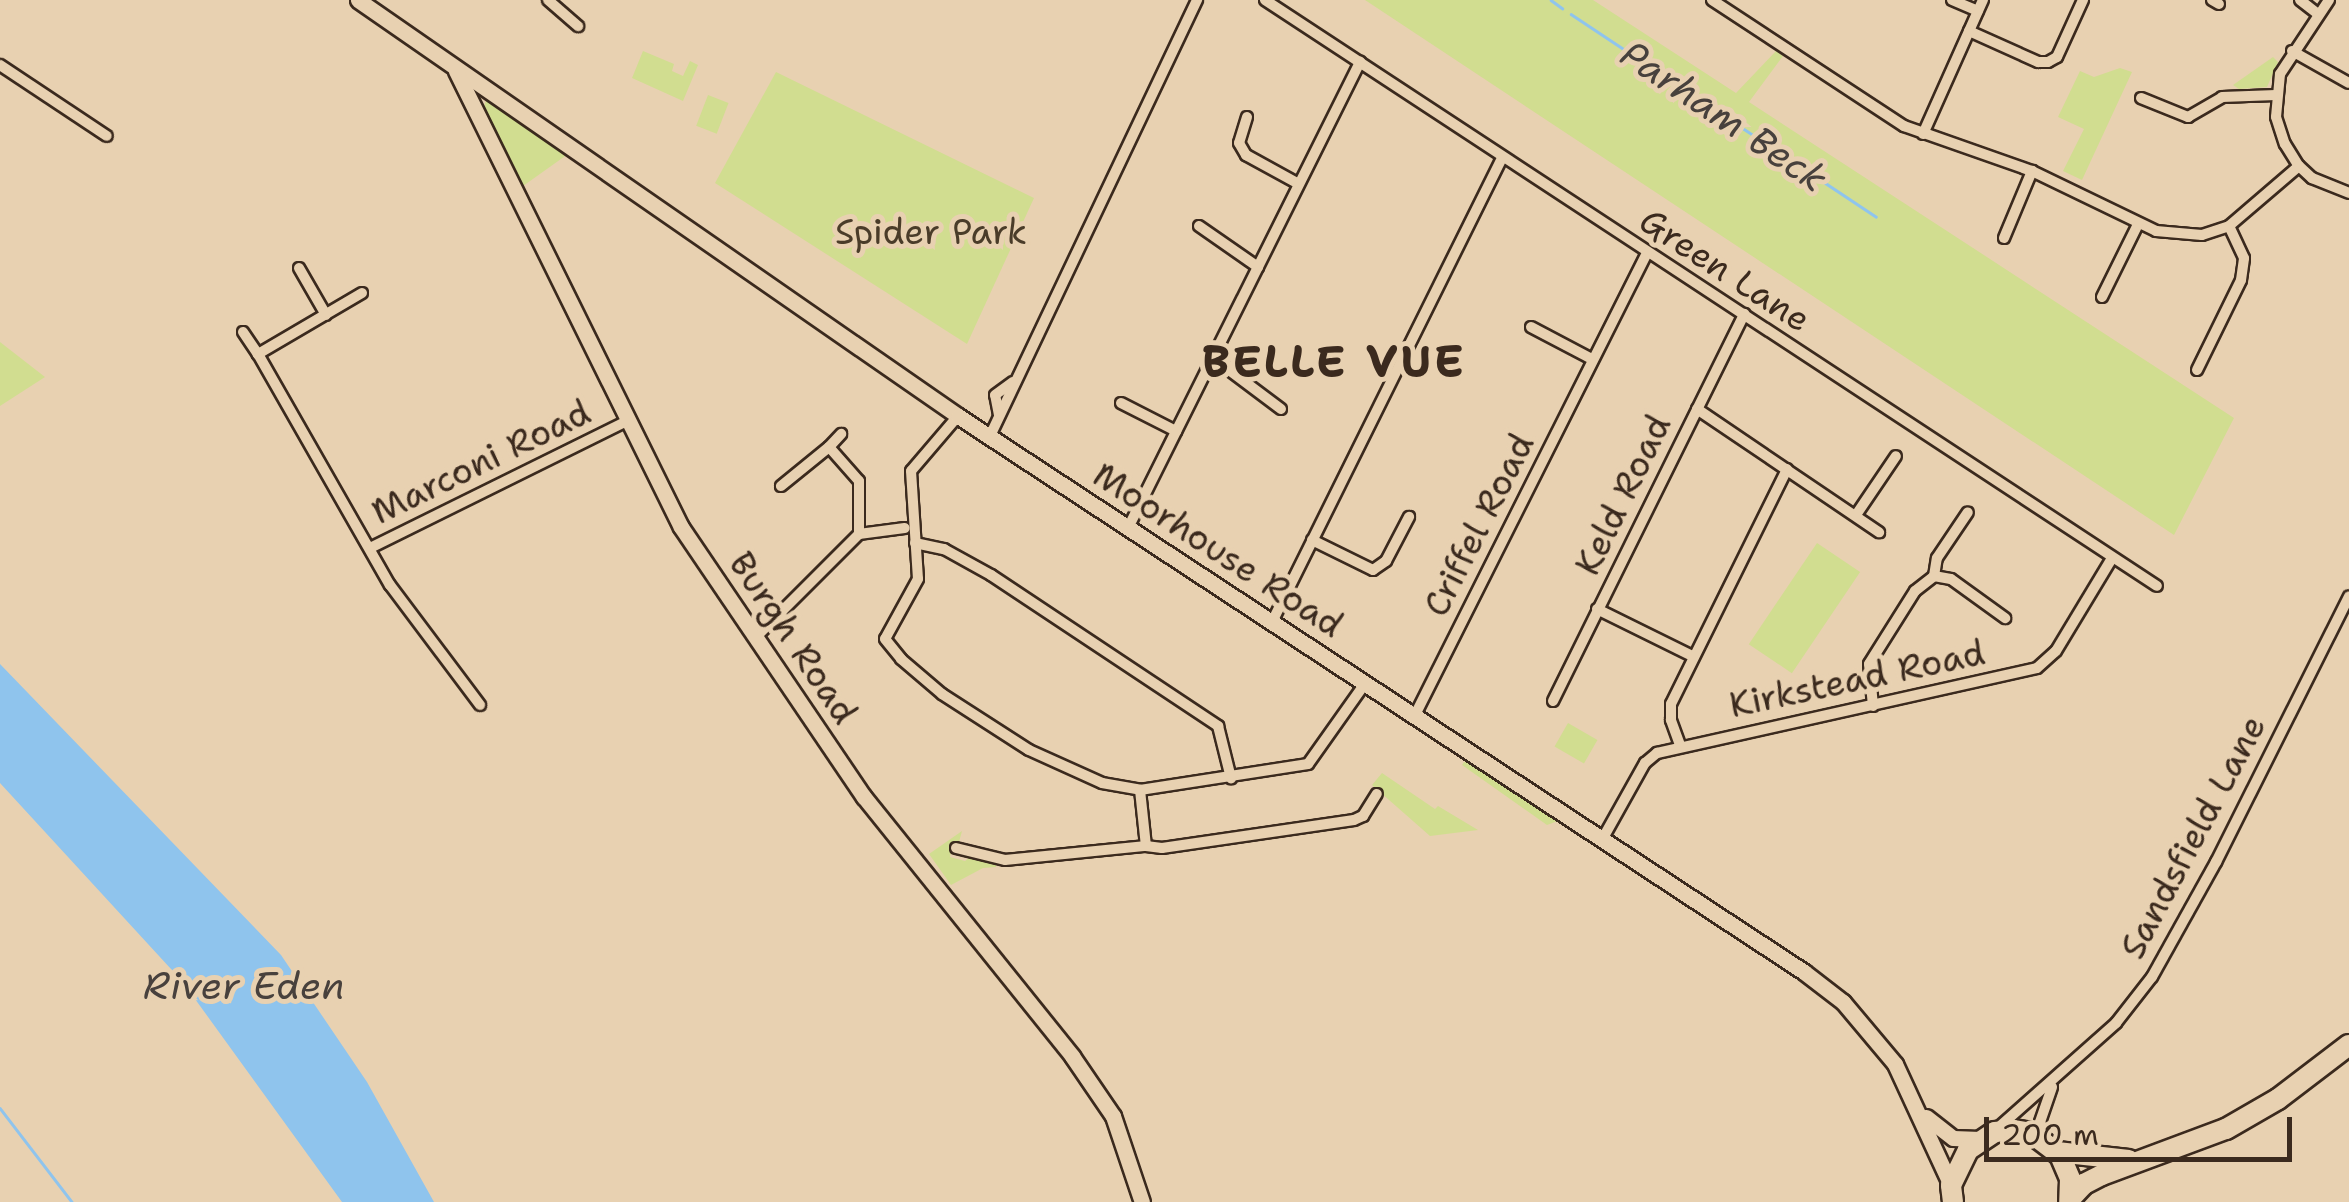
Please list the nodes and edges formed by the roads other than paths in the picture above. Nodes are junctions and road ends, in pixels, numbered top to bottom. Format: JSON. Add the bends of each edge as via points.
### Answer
{"nodes":[{"id":1,"x":358,"y":0,"type":"edge"},
{"id":2,"x":548,"y":0,"type":"edge"},
{"id":3,"x":1198,"y":0,"type":"edge"},
{"id":4,"x":1264,"y":0,"type":"edge"},
{"id":5,"x":1712,"y":0,"type":"edge"},
{"id":6,"x":1952,"y":0,"type":"edge"},
{"id":7,"x":2084,"y":0,"type":"edge"},
{"id":8,"x":2300,"y":0,"type":"edge"},
{"id":9,"x":2328,"y":0,"type":"edge"},
{"id":10,"x":1981,"y":6,"type":"edge"},
{"id":11,"x":2318,"y":14,"type":"junction"},
{"id":12,"x":578,"y":26,"type":"dead end"},
{"id":13,"x":1969,"y":32,"type":"junction"},
{"id":14,"x":2292,"y":51,"type":"junction"},
{"id":15,"x":1360,"y":62,"type":"junction"},
{"id":16,"x":0,"y":65,"type":"edge"},
{"id":17,"x":454,"y":67,"type":"junction"},
{"id":18,"x":2349,"y":82,"type":"edge"},
{"id":19,"x":491,"y":90,"type":"junction"},
{"id":20,"x":2276,"y":94,"type":"junction"},
{"id":21,"x":2142,"y":98,"type":"dead end"},
{"id":22,"x":474,"y":103,"type":"junction"},
{"id":23,"x":1247,"y":117,"type":"dead end"},
{"id":24,"x":1923,"y":134,"type":"junction"},
{"id":25,"x":107,"y":136,"type":"dead end"},
{"id":26,"x":1502,"y":158,"type":"junction"},
{"id":27,"x":2299,"y":166,"type":"junction"},
{"id":28,"x":2032,"y":170,"type":"junction"},
{"id":29,"x":1299,"y":184,"type":"junction"},
{"id":30,"x":2349,"y":194,"type":"edge"},
{"id":31,"x":2138,"y":224,"type":"junction"},
{"id":32,"x":1200,"y":226,"type":"dead end"},
{"id":33,"x":2229,"y":226,"type":"junction"},
{"id":34,"x":2004,"y":238,"type":"dead end"},
{"id":35,"x":1647,"y":253,"type":"junction"},
{"id":36,"x":1258,"y":267,"type":"junction"},
{"id":37,"x":298,"y":268,"type":"dead end"},
{"id":38,"x":362,"y":293,"type":"dead end"},
{"id":39,"x":2102,"y":296,"type":"dead end"},
{"id":40,"x":326,"y":314,"type":"junction"},
{"id":41,"x":1744,"y":314,"type":"junction"},
{"id":42,"x":1531,"y":327,"type":"dead end"},
{"id":43,"x":244,"y":332,"type":"dead end"},
{"id":44,"x":258,"y":354,"type":"junction"},
{"id":45,"x":1213,"y":358,"type":"junction"},
{"id":46,"x":1592,"y":359,"type":"junction"},
{"id":47,"x":2197,"y":370,"type":"dead end"},
{"id":48,"x":1121,"y":402,"type":"dead end"},
{"id":49,"x":1281,"y":408,"type":"dead end"},
{"id":50,"x":1697,"y":409,"type":"junction"},
{"id":51,"x":958,"y":416,"type":"junction"},
{"id":52,"x":627,"y":421,"type":"junction"},
{"id":53,"x":1176,"y":431,"type":"junction"},
{"id":54,"x":841,"y":434,"type":"dead end"},
{"id":55,"x":990,"y":436,"type":"junction"},
{"id":56,"x":829,"y":448,"type":"junction"},
{"id":57,"x":1896,"y":456,"type":"dead end"},
{"id":58,"x":1787,"y":469,"type":"junction"},
{"id":59,"x":781,"y":486,"type":"dead end"},
{"id":60,"x":1968,"y":512,"type":"dead end"},
{"id":61,"x":1856,"y":515,"type":"junction"},
{"id":62,"x":1409,"y":518,"type":"dead end"},
{"id":63,"x":905,"y":528,"type":"dead end"},
{"id":64,"x":1128,"y":528,"type":"junction"},
{"id":65,"x":1880,"y":532,"type":"dead end"},
{"id":66,"x":859,"y":534,"type":"junction"},
{"id":67,"x":1312,"y":540,"type":"junction"},
{"id":68,"x":915,"y":543,"type":"junction"},
{"id":69,"x":370,"y":548,"type":"junction"},
{"id":70,"x":2112,"y":558,"type":"junction"},
{"id":71,"x":1934,"y":576,"type":"junction"},
{"id":72,"x":2157,"y":586,"type":"dead end"},
{"id":73,"x":2349,"y":596,"type":"edge"},
{"id":74,"x":1597,"y":609,"type":"junction"},
{"id":75,"x":2006,"y":618,"type":"dead end"},
{"id":76,"x":1272,"y":622,"type":"junction"},
{"id":77,"x":756,"y":637,"type":"junction"},
{"id":78,"x":1694,"y":657,"type":"junction"},
{"id":79,"x":1366,"y":682,"type":"junction"},
{"id":80,"x":1554,"y":701,"type":"dead end"},
{"id":81,"x":480,"y":705,"type":"dead end"},
{"id":82,"x":1874,"y":706,"type":"junction"},
{"id":83,"x":1415,"y":715,"type":"junction"},
{"id":84,"x":1680,"y":745,"type":"junction"},
{"id":85,"x":1231,"y":778,"type":"junction"},
{"id":86,"x":1140,"y":790,"type":"junction"},
{"id":87,"x":1378,"y":794,"type":"dead end"},
{"id":88,"x":1603,"y":838,"type":"junction"},
{"id":89,"x":1146,"y":846,"type":"junction"},
{"id":90,"x":956,"y":848,"type":"dead end"},
{"id":91,"x":2349,"y":1045,"type":"edge"},
{"id":92,"x":2055,"y":1082,"type":"junction"},
{"id":93,"x":1920,"y":1110,"type":"junction"},
{"id":94,"x":1985,"y":1137,"type":"junction"},
{"id":95,"x":2052,"y":1146,"type":"junction"},
{"id":96,"x":2138,"y":1160,"type":"junction"},
{"id":97,"x":1952,"y":1197,"type":"edge"},
{"id":98,"x":2069,"y":1201,"type":"edge"},
{"id":99,"x":1142,"y":1202,"type":"edge"}],
"edges":[{"from":1,"to":17,"type":"main road","name":"Moorhouse Road"},
{"from":2,"to":12,"type":"street"},
{"from":3,"to":55,"type":"street","via":[[1016,380],[995,395],[1000,416]]},
{"from":4,"to":15,"type":"street","name":"Green Lane"},
{"from":5,"to":24,"type":"street"},
{"from":6,"to":10,"type":"street"},
{"from":7,"to":13,"type":"street","via":[[2057,57],[2048,62]]},
{"from":8,"to":11,"type":"street"},
{"from":9,"to":11,"type":"street"},
{"from":10,"to":13,"type":"street"},
{"from":11,"to":14,"type":"street"},
{"from":13,"to":24,"type":"street"},
{"from":14,"to":18,"type":"street"},
{"from":14,"to":20,"type":"street"},
{"from":15,"to":26,"type":"street","name":"Green Lane"},
{"from":15,"to":29,"type":"street"},
{"from":16,"to":25,"type":"street"},
{"from":17,"to":19,"type":"main road","name":"Moorhouse Road"},
{"from":17,"to":22,"type":"main road","name":"Burgh Road"},
{"from":19,"to":22,"type":"main road"},
{"from":19,"to":51,"type":"main road","name":"Moorhouse Road"},
{"from":20,"to":21,"type":"street","via":[[2222,97],[2188,117]]},
{"from":20,"to":27,"type":"street","via":[[2276,118]]},
{"from":22,"to":52,"type":"main road","name":"Burgh Road"},
{"from":23,"to":29,"type":"street","via":[[1239,142],[1246,155]]},
{"from":24,"to":28,"type":"street"},
{"from":26,"to":35,"type":"street","name":"Green Lane"},
{"from":26,"to":67,"type":"street"},
{"from":27,"to":30,"type":"street"},
{"from":27,"to":33,"type":"street"},
{"from":28,"to":31,"type":"street"},
{"from":28,"to":34,"type":"street"},
{"from":29,"to":36,"type":"street"},
{"from":31,"to":33,"type":"street","via":[[2176,236]]},
{"from":31,"to":39,"type":"street"},
{"from":32,"to":36,"type":"street"},
{"from":33,"to":47,"type":"street","via":[[2244,258],[2242,280]]},
{"from":35,"to":41,"type":"street","name":"Green Lane"},
{"from":35,"to":46,"type":"street","name":"Criffel Road"},
{"from":36,"to":45,"type":"street"},
{"from":37,"to":40,"type":"street"},
{"from":38,"to":40,"type":"street"},
{"from":40,"to":44,"type":"street"},
{"from":41,"to":50,"type":"street","name":"Keld Road"},
{"from":41,"to":70,"type":"street","name":"Green Lane"},
{"from":42,"to":46,"type":"street"},
{"from":43,"to":44,"type":"street"},
{"from":44,"to":69,"type":"street"},
{"from":45,"to":49,"type":"street"},
{"from":45,"to":53,"type":"street"},
{"from":46,"to":83,"type":"street","name":"Criffel Road"},
{"from":48,"to":53,"type":"street"},
{"from":50,"to":58,"type":"street"},
{"from":50,"to":74,"type":"street","name":"Keld Road"},
{"from":51,"to":55,"type":"main road","name":"Moorhouse Road"},
{"from":51,"to":68,"type":"street","via":[[910,471]]},
{"from":52,"to":69,"type":"street","name":"Marconi Road"},
{"from":52,"to":77,"type":"main road","name":"Burgh Road","via":[[681,527]]},
{"from":53,"to":64,"type":"street"},
{"from":54,"to":56,"type":"street"},
{"from":55,"to":64,"type":"main road","name":"Moorhouse Road"},
{"from":56,"to":59,"type":"street"},
{"from":56,"to":66,"type":"street","via":[[859,481]]},
{"from":57,"to":61,"type":"street"},
{"from":58,"to":61,"type":"street"},
{"from":58,"to":78,"type":"street"},
{"from":60,"to":71,"type":"street","via":[[1937,558]]},
{"from":61,"to":65,"type":"street"},
{"from":62,"to":67,"type":"street","via":[[1386,561],[1373,570]]},
{"from":63,"to":66,"type":"street"},
{"from":64,"to":76,"type":"main road","name":"Moorhouse Road"},
{"from":66,"to":77,"type":"street"},
{"from":67,"to":76,"type":"street"},
{"from":68,"to":85,"type":"street","via":[[944,549],[991,575],[1218,726]]},
{"from":68,"to":86,"type":"street","via":[[918,579],[885,638],[901,659],[1029,750],[1102,783]]},
{"from":69,"to":81,"type":"street","name":"Marconi Road"},
{"from":70,"to":72,"type":"street","name":"Green Lane"},
{"from":70,"to":82,"type":"street","name":"Kirkstead Road","via":[[2056,651],[2036,668]]},
{"from":71,"to":75,"type":"street","via":[[1950,579]]},
{"from":71,"to":82,"type":"street","via":[[1915,591],[1869,664]]},
{"from":73,"to":92,"type":"street","name":"Sandsfield Lane","via":[[2152,976],[2116,1023]]},
{"from":74,"to":78,"type":"street"},
{"from":74,"to":80,"type":"street","name":"Keld Road"},
{"from":76,"to":79,"type":"main road","name":"Moorhouse Road"},
{"from":77,"to":99,"type":"main road","name":"Burgh Road","via":[[864,797],[1006,968],[1113,1116]]},
{"from":78,"to":84,"type":"street","via":[[1672,704],[1670,720]]},
{"from":79,"to":83,"type":"main road","name":"Moorhouse Road"},
{"from":79,"to":85,"type":"street","via":[[1308,764]]},
{"from":82,"to":84,"type":"street","name":"Kirkstead Road"},
{"from":83,"to":88,"type":"main road","name":"Moorhouse Road"},
{"from":84,"to":88,"type":"street","name":"Kirkstead Road","via":[[1644,764]]},
{"from":85,"to":86,"type":"street"},
{"from":86,"to":89,"type":"street"},
{"from":87,"to":89,"type":"street","via":[[1354,820]]},
{"from":88,"to":93,"type":"main road","name":"Moorhouse Road","via":[[1843,1002],[1895,1064]]},
{"from":89,"to":90,"type":"street","via":[[1005,860]]},
{"from":91,"to":96,"type":"highway","via":[[2226,1129]]},
{"from":92,"to":94,"type":"street","name":"Sandsfield Lane"},
{"from":92,"to":95,"type":"street","via":[[2041,1110]]},
{"from":93,"to":94,"type":"main road","name":"Moorhouse Road","via":[[1953,1138]]},
{"from":93,"to":97,"type":"main road","name":"Moorhouse Road"},
{"from":94,"to":95,"type":"highway","via":[[2012,1130]]},
{"from":94,"to":97,"type":"highway","via":[[1959,1162]]},
{"from":95,"to":96,"type":"highway"},
{"from":95,"to":98,"type":"highway","via":[[2068,1169]]},
{"from":96,"to":98,"type":"highway","via":[[2084,1184]]}]}
